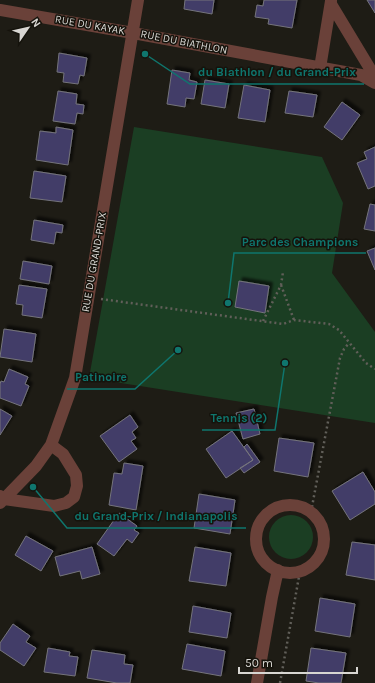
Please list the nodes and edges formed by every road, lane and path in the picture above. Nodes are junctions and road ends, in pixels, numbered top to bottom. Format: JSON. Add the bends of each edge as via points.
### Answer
{"nodes":[{"id":1,"x":138,"y":0,"type":"edge"},
{"id":2,"x":331,"y":2,"type":"edge"},
{"id":3,"x":0,"y":10,"type":"edge"},
{"id":4,"x":133,"y":33,"type":"junction"},
{"id":5,"x":320,"y":68,"type":"junction"},
{"id":6,"x":375,"y":77,"type":"edge"},
{"id":7,"x":375,"y":83,"type":"edge"},
{"id":8,"x":283,"y":272,"type":"dead end"},
{"id":9,"x":281,"y":285,"type":"junction"},
{"id":10,"x":88,"y":297,"type":"junction"},
{"id":11,"x":294,"y":320,"type":"junction"},
{"id":12,"x":263,"y":321,"type":"junction"},
{"id":13,"x":349,"y":343,"type":"junction"},
{"id":14,"x":375,"y":369,"type":"edge"},
{"id":15,"x":51,"y":445,"type":"junction"},
{"id":16,"x":1,"y":499,"type":"edge"},
{"id":17,"x":311,"y":512,"type":"junction"},
{"id":18,"x":278,"y":570,"type":"junction"},
{"id":19,"x":300,"y":571,"type":"junction"},
{"id":20,"x":257,"y":683,"type":"edge"},
{"id":21,"x":280,"y":683,"type":"edge"}],
"edges":[{"from":1,"to":4,"type":"street","name":"RUE DU GRAND-PRIX"},
{"from":2,"to":5,"type":"street"},
{"from":2,"to":6,"type":"street"},
{"from":3,"to":4,"type":"street","name":"RUE DU KAYAK"},
{"from":4,"to":5,"type":"street","name":"RUE DU BIATHLON"},
{"from":4,"to":10,"type":"street","name":"RUE DU GRAND-PRIX"},
{"from":5,"to":7,"type":"street","name":"RUE DU BIATHLON","via":[[361,75]]},
{"from":8,"to":9,"type":"path"},
{"from":9,"to":11,"type":"path"},
{"from":9,"to":12,"type":"path"},
{"from":10,"to":12,"type":"path"},
{"from":10,"to":15,"type":"street","name":"RUE DU GRAND-PRIX","via":[[75,378]]},
{"from":11,"to":12,"type":"path","via":[[283,324]]},
{"from":11,"to":13,"type":"path","via":[[329,324],[339,330]]},
{"from":13,"to":14,"type":"path","via":[[366,363]]},
{"from":13,"to":17,"type":"path","via":[[340,358]]},
{"from":15,"to":16,"type":"street","name":"RUE DU GRAND-PRIX","via":[[36,466]]},
{"from":15,"to":16,"type":"street","via":[[63,454],[76,475],[74,497],[54,506]]},
{"from":17,"to":18,"type":"street","via":[[300,506],[282,505],[270,511],[260,522],[256,535],[258,549],[264,561]]},
{"from":17,"to":19,"type":"street","via":[[323,530],[323,547],[314,562]]},
{"from":18,"to":19,"type":"street","via":[[291,573]]},
{"from":18,"to":20,"type":"street"},
{"from":19,"to":21,"type":"path"}]}
